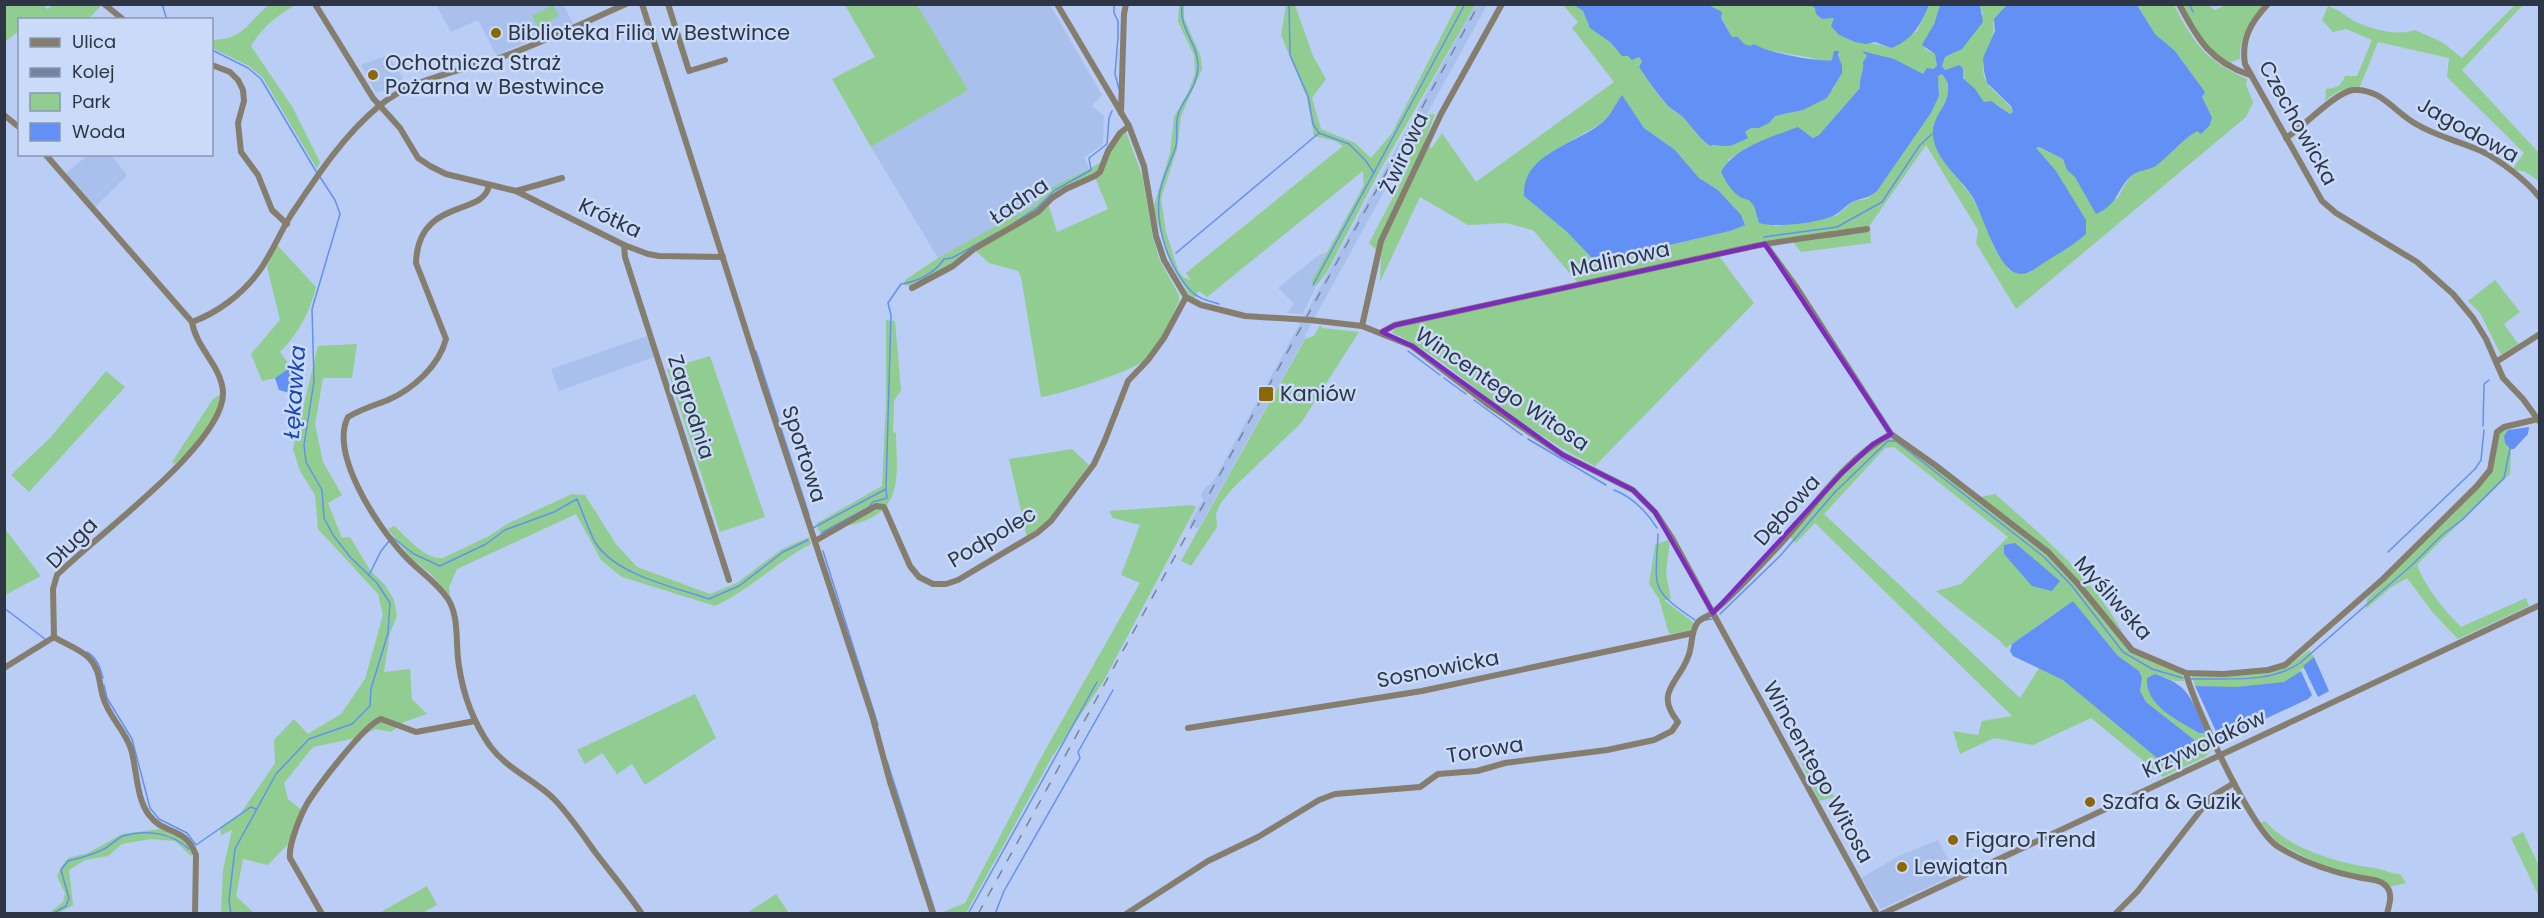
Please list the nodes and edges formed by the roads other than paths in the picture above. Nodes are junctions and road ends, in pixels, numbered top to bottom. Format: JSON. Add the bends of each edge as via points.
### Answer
{"nodes":[{"id":1,"x":104,"y":4,"type":"edge"},
{"id":2,"x":315,"y":4,"type":"edge"},
{"id":3,"x":626,"y":4,"type":"edge"},
{"id":4,"x":642,"y":4,"type":"edge"},
{"id":5,"x":668,"y":4,"type":"edge"},
{"id":6,"x":1057,"y":4,"type":"edge"},
{"id":7,"x":1126,"y":4,"type":"edge"},
{"id":8,"x":1502,"y":4,"type":"edge"},
{"id":9,"x":2179,"y":4,"type":"edge"},
{"id":10,"x":2268,"y":4,"type":"edge"},
{"id":11,"x":122,"y":18,"type":"edge"},
{"id":12,"x":725,"y":60,"type":"dead end"},
{"id":13,"x":213,"y":65,"type":"edge"},
{"id":14,"x":2250,"y":75,"type":"junction"},
{"id":15,"x":379,"y":105,"type":"junction"},
{"id":16,"x":1121,"y":114,"type":"junction"},
{"id":17,"x":4,"y":115,"type":"edge"},
{"id":18,"x":18,"y":126,"type":"edge"},
{"id":19,"x":1128,"y":126,"type":"junction"},
{"id":20,"x":2286,"y":138,"type":"junction"},
{"id":21,"x":47,"y":156,"type":"edge"},
{"id":22,"x":562,"y":177,"type":"dead end"},
{"id":23,"x":489,"y":185,"type":"junction"},
{"id":24,"x":516,"y":191,"type":"junction"},
{"id":25,"x":2540,"y":198,"type":"edge"},
{"id":26,"x":286,"y":224,"type":"junction"},
{"id":27,"x":1867,"y":229,"type":"dead end"},
{"id":28,"x":1765,"y":244,"type":"junction"},
{"id":29,"x":624,"y":245,"type":"junction"},
{"id":30,"x":723,"y":257,"type":"junction"},
{"id":31,"x":912,"y":288,"type":"dead end"},
{"id":32,"x":1186,"y":297,"type":"junction"},
{"id":33,"x":192,"y":322,"type":"junction"},
{"id":34,"x":1362,"y":326,"type":"junction"},
{"id":35,"x":1382,"y":332,"type":"junction"},
{"id":36,"x":2540,"y":334,"type":"edge"},
{"id":37,"x":2496,"y":362,"type":"junction"},
{"id":38,"x":2539,"y":420,"type":"edge"},
{"id":39,"x":1891,"y":434,"type":"junction"},
{"id":40,"x":815,"y":541,"type":"junction"},
{"id":41,"x":729,"y":580,"type":"dead end"},
{"id":42,"x":2540,"y":605,"type":"edge"},
{"id":43,"x":1713,"y":613,"type":"junction"},
{"id":44,"x":1693,"y":633,"type":"junction"},
{"id":45,"x":54,"y":638,"type":"junction"},
{"id":46,"x":4,"y":668,"type":"edge"},
{"id":47,"x":2186,"y":673,"type":"junction"},
{"id":48,"x":475,"y":721,"type":"junction"},
{"id":49,"x":1188,"y":728,"type":"dead end"},
{"id":50,"x":2221,"y":755,"type":"junction"},
{"id":51,"x":2234,"y":783,"type":"junction"},
{"id":52,"x":1894,"y":910,"type":"edge"},
{"id":53,"x":195,"y":914,"type":"edge"},
{"id":54,"x":322,"y":914,"type":"edge"},
{"id":55,"x":642,"y":914,"type":"edge"},
{"id":56,"x":933,"y":914,"type":"edge"},
{"id":57,"x":1126,"y":914,"type":"edge"},
{"id":58,"x":1877,"y":914,"type":"edge"},
{"id":59,"x":1882,"y":914,"type":"edge"},
{"id":60,"x":2115,"y":914,"type":"edge"},
{"id":61,"x":2387,"y":914,"type":"edge"}],
"edges":[{"from":1,"to":11,"type":"street"},
{"from":2,"to":15,"type":"street","name":"Krótka"},
{"from":3,"to":15,"type":"street","via":[[498,58],[409,87]]},
{"from":4,"to":30,"type":"street","name":"Sportowa"},
{"from":5,"to":12,"type":"street","via":[[689,71]]},
{"from":6,"to":16,"type":"street"},
{"from":7,"to":16,"type":"street"},
{"from":8,"to":34,"type":"street","name":"Żwirowa","via":[[1441,114],[1381,241]]},
{"from":9,"to":14,"type":"street","via":[[2207,49],[2228,67]]},
{"from":10,"to":14,"type":"street","name":"Czechowicka","via":[[2249,28],[2243,45]]},
{"from":13,"to":26,"type":"street","via":[[230,72],[243,90],[238,123],[241,152],[258,175],[272,210]]},
{"from":14,"to":20,"type":"street","name":"Czechowicka"},
{"from":15,"to":23,"type":"street","name":"Krótka","via":[[400,128],[418,158],[446,174]]},
{"from":15,"to":26,"type":"street","via":[[350,132]]},
{"from":16,"to":19,"type":"street"},
{"from":17,"to":18,"type":"street"},
{"from":19,"to":31,"type":"street","name":"Ładna","via":[[1095,176],[1066,189],[1038,212]]},
{"from":19,"to":32,"type":"street","via":[[1144,166],[1164,260]]},
{"from":20,"to":25,"type":"street","name":"Jagodowa","via":[[2342,94],[2353,90],[2373,93],[2413,123],[2481,151],[2529,184]]},
{"from":20,"to":37,"type":"street","name":"Czechowicka","via":[[2322,201],[2436,277],[2473,318]]},
{"from":21,"to":33,"type":"street","name":"Długa"},
{"from":22,"to":24,"type":"street"},
{"from":23,"to":24,"type":"street","name":"Krótka"},
{"from":23,"to":48,"type":"street","via":[[483,199],[432,221],[421,235],[416,263],[446,339],[443,351],[409,388],[357,411],[344,426],[351,471],[364,498],[403,555],[449,601],[465,694]]},
{"from":24,"to":29,"type":"street","name":"Krótka"},
{"from":26,"to":33,"type":"street","via":[[258,274],[238,295]]},
{"from":27,"to":28,"type":"street","name":"Malinowa"},
{"from":28,"to":35,"type":"street","name":"Malinowa","via":[[1395,325]]},
{"from":28,"to":39,"type":"street","name":"Myśliwska"},
{"from":29,"to":30,"type":"street","name":"Krótka","via":[[659,256]]},
{"from":29,"to":41,"type":"street","name":"Zagrodnia"},
{"from":30,"to":40,"type":"street","name":"Sportowa"},
{"from":32,"to":34,"type":"street","name":"Wincentego Witosa","via":[[1201,305],[1245,316]]},
{"from":32,"to":40,"type":"street","name":"Podpolec","via":[[1164,338],[1128,381],[1094,464],[1051,521],[1037,533],[946,584],[933,584],[919,577],[910,566],[884,507],[876,506]]},
{"from":33,"to":45,"type":"street","name":"Długa","via":[[194,333],[220,376],[220,411],[195,449],[57,575],[53,589]]},
{"from":34,"to":35,"type":"street","name":"Wincentego Witosa"},
{"from":35,"to":43,"type":"street","name":"Wincentego Witosa","via":[[1412,346],[1489,405],[1563,454],[1633,490],[1661,521]]},
{"from":36,"to":37,"type":"street"},
{"from":37,"to":38,"type":"street","name":"Czechowicka","via":[[2503,378]]},
{"from":38,"to":47,"type":"street","name":"Myśliwska","via":[[2504,427],[2498,432],[2490,470],[2477,486],[2384,579],[2285,665],[2224,674]]},
{"from":39,"to":43,"type":"street","name":"Dębowa","via":[[1873,444],[1841,474]]},
{"from":39,"to":47,"type":"street","name":"Myśliwska","via":[[2048,552],[2133,650]]},
{"from":40,"to":56,"type":"street","name":"Sportowa"},
{"from":42,"to":50,"type":"street","name":"Krzywolaków"},
{"from":43,"to":44,"type":"street","via":[[1698,622]]},
{"from":43,"to":58,"type":"street","name":"Wincentego Witosa"},
{"from":44,"to":49,"type":"street","name":"Sosnowicka","via":[[1422,691]]},
{"from":44,"to":57,"type":"street","name":"Torowa","via":[[1689,657],[1669,689],[1667,700],[1678,722],[1672,731],[1654,740],[1504,763],[1477,771],[1438,774],[1420,787],[1335,794],[1208,861]]},
{"from":45,"to":46,"type":"street"},
{"from":45,"to":53,"type":"street","via":[[90,658],[98,670],[103,698],[131,749],[148,815],[186,836],[193,847]]},
{"from":47,"to":50,"type":"street"},
{"from":48,"to":54,"type":"street","via":[[416,732],[381,719],[346,754],[308,803],[289,850]]},
{"from":48,"to":55,"type":"street","via":[[506,763],[546,791],[562,808]]},
{"from":50,"to":51,"type":"street"},
{"from":50,"to":52,"type":"street","name":"Krzywolaków"},
{"from":51,"to":60,"type":"street","via":[[2211,797],[2137,892]]},
{"from":51,"to":61,"type":"street","via":[[2273,843],[2321,869],[2386,886],[2391,895]]},
{"from":52,"to":59,"type":"street","name":"Krzywolaków"}]}
